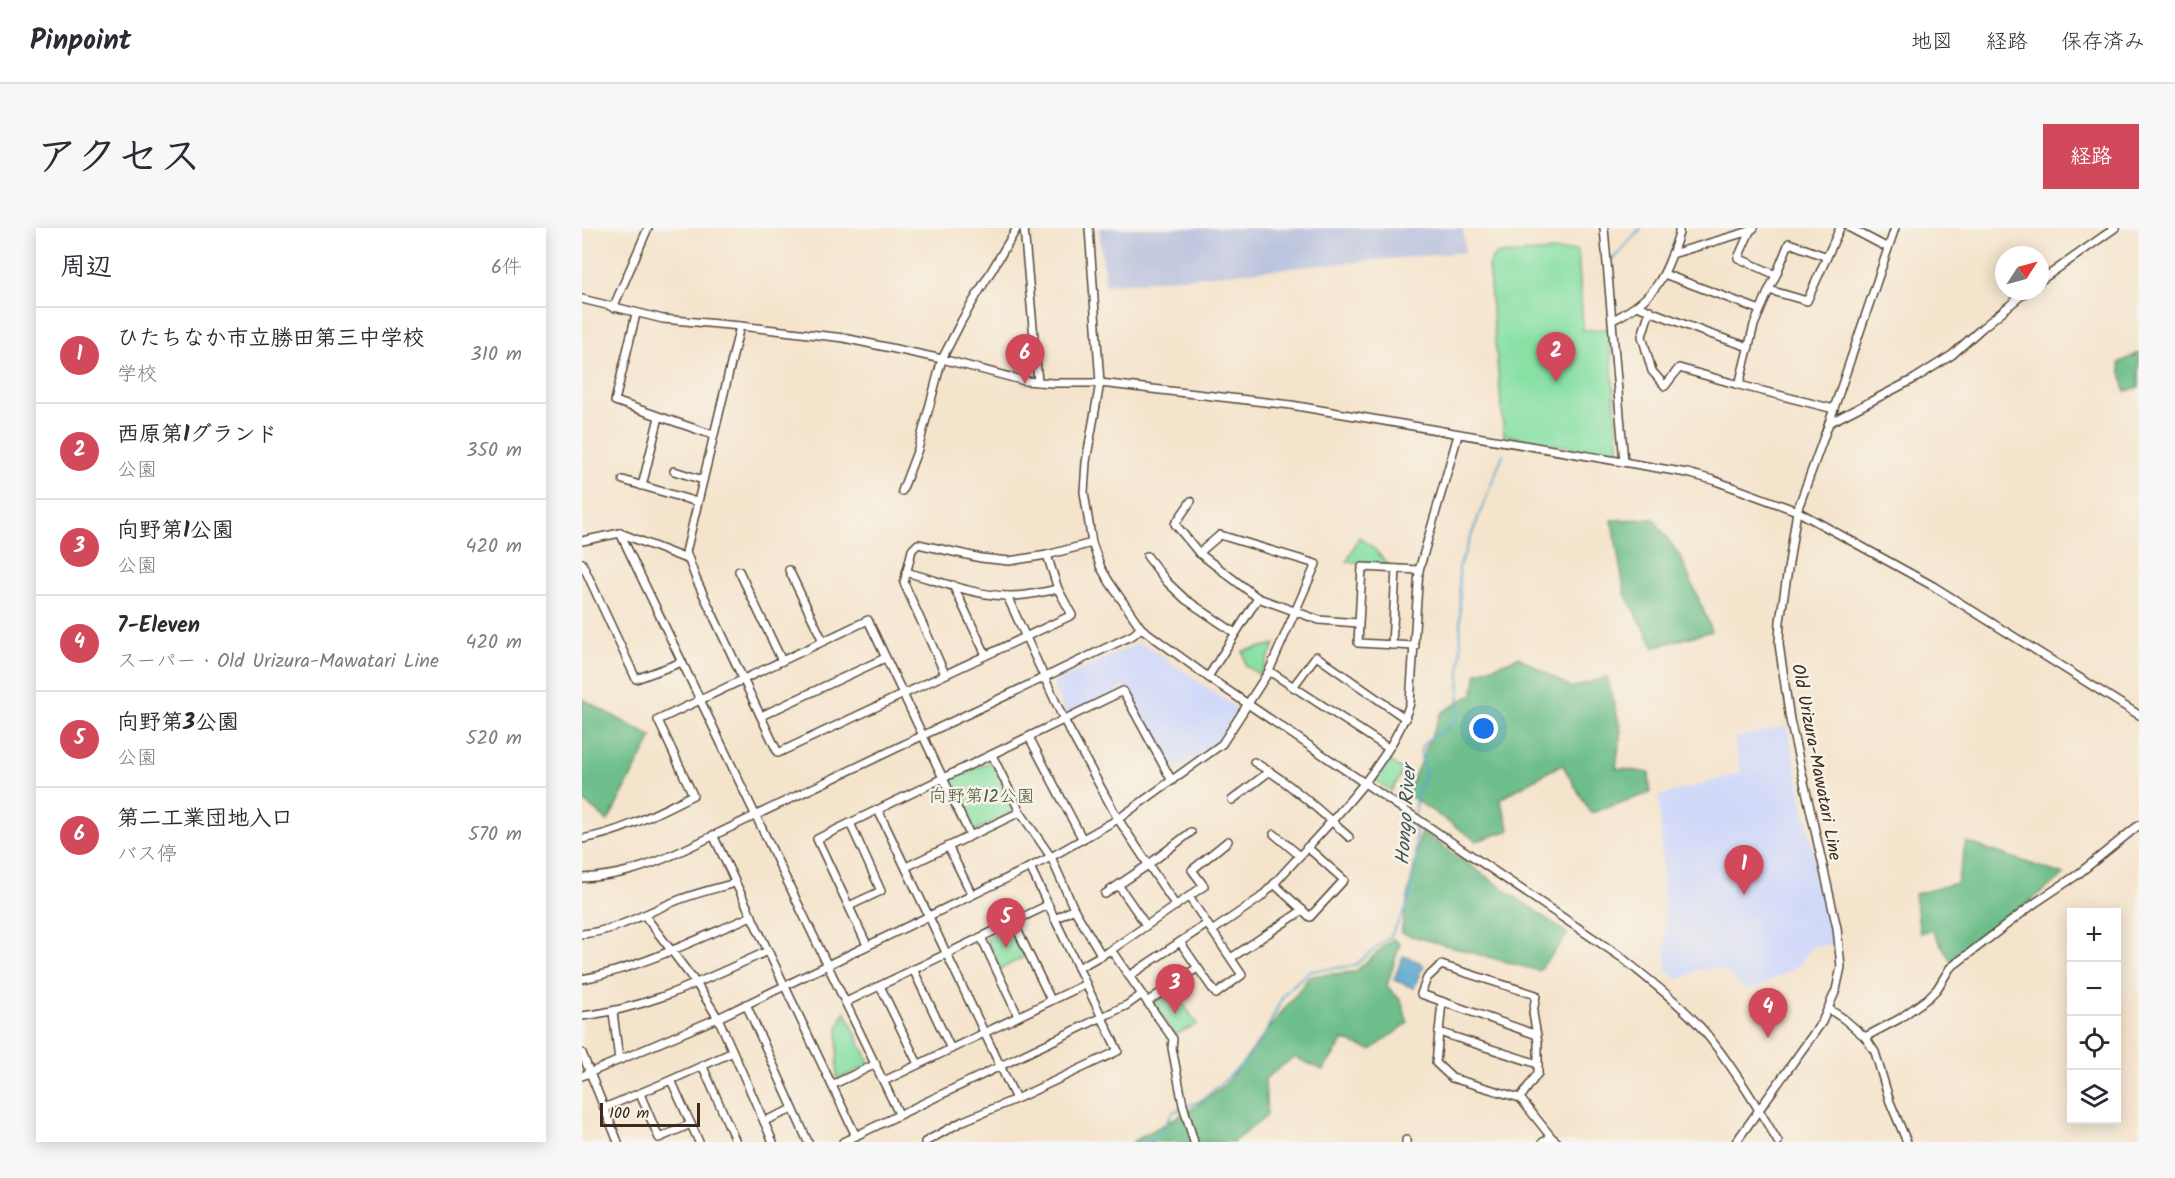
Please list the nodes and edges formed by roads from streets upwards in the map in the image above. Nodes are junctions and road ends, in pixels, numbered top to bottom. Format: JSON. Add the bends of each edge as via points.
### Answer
{"nodes":[{"id":1,"x":648,"y":228,"type":"edge"},
{"id":2,"x":1017,"y":228,"type":"edge"},
{"id":3,"x":1024,"y":228,"type":"edge"},
{"id":4,"x":1089,"y":228,"type":"edge"},
{"id":5,"x":1604,"y":228,"type":"edge"},
{"id":6,"x":1679,"y":228,"type":"edge"},
{"id":7,"x":1840,"y":228,"type":"edge"},
{"id":8,"x":1850,"y":228,"type":"edge"},
{"id":9,"x":1894,"y":228,"type":"edge"},
{"id":10,"x":2115,"y":228,"type":"edge"},
{"id":11,"x":1752,"y":230,"type":"edge"},
{"id":12,"x":1888,"y":248,"type":"junction"},
{"id":13,"x":1672,"y":255,"type":"junction"},
{"id":14,"x":1827,"y":257,"type":"junction"},
{"id":15,"x":1664,"y":274,"type":"junction"},
{"id":16,"x":1776,"y":275,"type":"junction"},
{"id":17,"x":2049,"y":275,"type":"edge"},
{"id":18,"x":1769,"y":291,"type":"junction"},
{"id":19,"x":582,"y":299,"type":"edge"},
{"id":20,"x":2016,"y":300,"type":"edge"},
{"id":21,"x":1637,"y":306,"type":"junction"},
{"id":22,"x":614,"y":308,"type":"junction"},
{"id":23,"x":1650,"y":310,"type":"junction"},
{"id":24,"x":1760,"y":310,"type":"junction"},
{"id":25,"x":636,"y":314,"type":"junction"},
{"id":26,"x":1613,"y":320,"type":"junction"},
{"id":27,"x":740,"y":326,"type":"junction"},
{"id":28,"x":1749,"y":346,"type":"junction"},
{"id":29,"x":942,"y":359,"type":"junction"},
{"id":30,"x":1038,"y":382,"type":"junction"},
{"id":31,"x":1100,"y":383,"type":"junction"},
{"id":32,"x":1738,"y":385,"type":"junction"},
{"id":33,"x":1834,"y":409,"type":"junction"},
{"id":34,"x":659,"y":417,"type":"junction"},
{"id":35,"x":1829,"y":423,"type":"junction"},
{"id":36,"x":713,"y":435,"type":"junction"},
{"id":37,"x":1458,"y":435,"type":"junction"},
{"id":38,"x":1624,"y":462,"type":"junction"},
{"id":39,"x":674,"y":471,"type":"dead end"},
{"id":40,"x":622,"y":480,"type":"dead end"},
{"id":41,"x":703,"y":480,"type":"junction"},
{"id":42,"x":642,"y":486,"type":"junction"},
{"id":43,"x":902,"y":490,"type":"dead end"},
{"id":44,"x":1191,"y":501,"type":"dead end"},
{"id":45,"x":697,"y":502,"type":"junction"},
{"id":46,"x":1797,"y":511,"type":"junction"},
{"id":47,"x":620,"y":533,"type":"junction"},
{"id":48,"x":582,"y":541,"type":"edge"},
{"id":49,"x":1092,"y":543,"type":"junction"},
{"id":50,"x":1199,"y":553,"type":"junction"},
{"id":51,"x":1047,"y":555,"type":"junction"},
{"id":52,"x":1147,"y":555,"type":"dead end"},
{"id":53,"x":689,"y":560,"type":"junction"},
{"id":54,"x":582,"y":563,"type":"edge"},
{"id":55,"x":1396,"y":569,"type":"junction"},
{"id":56,"x":789,"y":570,"type":"dead end"},
{"id":57,"x":1419,"y":570,"type":"junction"},
{"id":58,"x":738,"y":571,"type":"dead end"},
{"id":59,"x":906,"y":572,"type":"junction"},
{"id":60,"x":953,"y":585,"type":"junction"},
{"id":61,"x":1058,"y":588,"type":"junction"},
{"id":62,"x":1007,"y":596,"type":"junction"},
{"id":63,"x":1258,"y":598,"type":"junction"},
{"id":64,"x":1296,"y":611,"type":"junction"},
{"id":65,"x":1358,"y":623,"type":"junction"},
{"id":66,"x":1141,"y":628,"type":"junction"},
{"id":67,"x":1235,"y":633,"type":"junction"},
{"id":68,"x":1026,"y":637,"type":"junction"},
{"id":69,"x":823,"y":641,"type":"junction"},
{"id":70,"x":1392,"y":645,"type":"junction"},
{"id":71,"x":1415,"y":646,"type":"junction"},
{"id":72,"x":986,"y":655,"type":"junction"},
{"id":73,"x":885,"y":658,"type":"junction"},
{"id":74,"x":782,"y":661,"type":"junction"},
{"id":75,"x":682,"y":662,"type":"junction"},
{"id":76,"x":1269,"y":671,"type":"junction"},
{"id":77,"x":945,"y":674,"type":"junction"},
{"id":78,"x":1208,"y":677,"type":"junction"},
{"id":79,"x":1045,"y":678,"type":"junction"},
{"id":80,"x":743,"y":680,"type":"junction"},
{"id":81,"x":1293,"y":687,"type":"junction"},
{"id":82,"x":903,"y":695,"type":"junction"},
{"id":83,"x":700,"y":699,"type":"junction"},
{"id":84,"x":1248,"y":704,"type":"junction"},
{"id":85,"x":2139,"y":715,"type":"edge"},
{"id":86,"x":761,"y":716,"type":"junction"},
{"id":87,"x":1406,"y":719,"type":"junction"},
{"id":88,"x":1064,"y":720,"type":"junction"},
{"id":89,"x":922,"y":736,"type":"junction"},
{"id":90,"x":1029,"y":737,"type":"junction"},
{"id":91,"x":1388,"y":748,"type":"junction"},
{"id":92,"x":992,"y":755,"type":"junction"},
{"id":93,"x":1254,"y":762,"type":"dead end"},
{"id":94,"x":1270,"y":771,"type":"junction"},
{"id":95,"x":942,"y":778,"type":"junction"},
{"id":96,"x":1172,"y":781,"type":"junction"},
{"id":97,"x":1364,"y":783,"type":"junction"},
{"id":98,"x":1232,"y":800,"type":"dead end"},
{"id":99,"x":878,"y":810,"type":"junction"},
{"id":100,"x":1020,"y":812,"type":"junction"},
{"id":101,"x":756,"y":815,"type":"junction"},
{"id":102,"x":1118,"y":819,"type":"junction"},
{"id":103,"x":1331,"y":820,"type":"junction"},
{"id":104,"x":850,"y":823,"type":"junction"},
{"id":105,"x":2139,"y":825,"type":"edge"},
{"id":106,"x":1191,"y":832,"type":"dead end"},
{"id":107,"x":1274,"y":834,"type":"dead end"},
{"id":108,"x":713,"y":835,"type":"junction"},
{"id":109,"x":970,"y":835,"type":"junction"},
{"id":110,"x":1350,"y":837,"type":"dead end"},
{"id":111,"x":582,"y":839,"type":"edge"},
{"id":112,"x":1083,"y":840,"type":"junction"},
{"id":113,"x":1228,"y":841,"type":"dead end"},
{"id":114,"x":948,"y":846,"type":"junction"},
{"id":115,"x":1306,"y":847,"type":"junction"},
{"id":116,"x":1299,"y":855,"type":"junction"},
{"id":117,"x":1051,"y":857,"type":"junction"},
{"id":118,"x":1148,"y":865,"type":"junction"},
{"id":119,"x":906,"y":867,"type":"junction"},
{"id":120,"x":1030,"y":867,"type":"junction"},
{"id":121,"x":582,"y":878,"type":"edge"},
{"id":122,"x":735,"y":883,"type":"junction"},
{"id":123,"x":1274,"y":884,"type":"junction"},
{"id":124,"x":1119,"y":886,"type":"junction"},
{"id":125,"x":1105,"y":894,"type":"dead end"},
{"id":126,"x":972,"y":895,"type":"junction"},
{"id":127,"x":1189,"y":897,"type":"junction"},
{"id":128,"x":1048,"y":905,"type":"junction"},
{"id":129,"x":849,"y":906,"type":"junction"},
{"id":130,"x":1176,"y":906,"type":"junction"},
{"id":131,"x":1074,"y":909,"type":"junction"},
{"id":132,"x":1303,"y":910,"type":"junction"},
{"id":133,"x":929,"y":915,"type":"junction"},
{"id":134,"x":645,"y":916,"type":"junction"},
{"id":135,"x":752,"y":916,"type":"junction"},
{"id":136,"x":1055,"y":919,"type":"junction"},
{"id":137,"x":1013,"y":921,"type":"junction"},
{"id":138,"x":1146,"y":925,"type":"junction"},
{"id":139,"x":1210,"y":928,"type":"junction"},
{"id":140,"x":582,"y":934,"type":"edge"},
{"id":141,"x":981,"y":937,"type":"junction"},
{"id":142,"x":1180,"y":942,"type":"junction"},
{"id":143,"x":867,"y":945,"type":"junction"},
{"id":144,"x":671,"y":950,"type":"junction"},
{"id":145,"x":1111,"y":950,"type":"junction"},
{"id":146,"x":768,"y":951,"type":"junction"},
{"id":147,"x":947,"y":954,"type":"junction"},
{"id":148,"x":1102,"y":956,"type":"junction"},
{"id":149,"x":1231,"y":958,"type":"junction"},
{"id":150,"x":827,"y":964,"type":"junction"},
{"id":151,"x":1078,"y":968,"type":"junction"},
{"id":152,"x":1197,"y":968,"type":"junction"},
{"id":153,"x":914,"y":969,"type":"junction"},
{"id":154,"x":1129,"y":976,"type":"junction"},
{"id":155,"x":582,"y":979,"type":"edge"},
{"id":156,"x":696,"y":983,"type":"junction"},
{"id":157,"x":1086,"y":984,"type":"junction"},
{"id":158,"x":784,"y":985,"type":"junction"},
{"id":159,"x":880,"y":986,"type":"junction"},
{"id":160,"x":1141,"y":995,"type":"junction"},
{"id":161,"x":1051,"y":1000,"type":"junction"},
{"id":162,"x":846,"y":1002,"type":"junction"},
{"id":163,"x":1147,"y":1002,"type":"junction"},
{"id":164,"x":1442,"y":1002,"type":"junction"},
{"id":165,"x":746,"y":1004,"type":"junction"},
{"id":166,"x":1828,"y":1010,"type":"junction"},
{"id":167,"x":613,"y":1012,"type":"junction"},
{"id":168,"x":582,"y":1016,"type":"edge"},
{"id":169,"x":1018,"y":1016,"type":"junction"},
{"id":170,"x":1102,"y":1017,"type":"junction"},
{"id":171,"x":718,"y":1018,"type":"junction"},
{"id":172,"x":985,"y":1032,"type":"junction"},
{"id":173,"x":1439,"y":1032,"type":"junction"},
{"id":174,"x":1537,"y":1035,"type":"junction"},
{"id":175,"x":1865,"y":1037,"type":"junction"},
{"id":176,"x":951,"y":1049,"type":"junction"},
{"id":177,"x":733,"y":1052,"type":"junction"},
{"id":178,"x":582,"y":1053,"type":"edge"},
{"id":179,"x":619,"y":1060,"type":"junction"},
{"id":180,"x":876,"y":1064,"type":"junction"},
{"id":181,"x":918,"y":1064,"type":"junction"},
{"id":182,"x":1538,"y":1064,"type":"junction"},
{"id":183,"x":1001,"y":1066,"type":"junction"},
{"id":184,"x":703,"y":1067,"type":"junction"},
{"id":185,"x":586,"y":1074,"type":"edge"},
{"id":186,"x":671,"y":1080,"type":"junction"},
{"id":187,"x":884,"y":1081,"type":"junction"},
{"id":188,"x":832,"y":1085,"type":"junction"},
{"id":189,"x":640,"y":1094,"type":"junction"},
{"id":190,"x":1520,"y":1098,"type":"junction"},
{"id":191,"x":1016,"y":1099,"type":"junction"},
{"id":192,"x":604,"y":1108,"type":"junction"},
{"id":193,"x":793,"y":1109,"type":"junction"},
{"id":194,"x":1760,"y":1110,"type":"junction"},
{"id":195,"x":899,"y":1114,"type":"junction"},
{"id":196,"x":764,"y":1121,"type":"junction"},
{"id":197,"x":690,"y":1124,"type":"junction"},
{"id":198,"x":856,"y":1136,"type":"junction"},
{"id":199,"x":1555,"y":1140,"type":"edge"},
{"id":200,"x":618,"y":1142,"type":"edge"},
{"id":201,"x":699,"y":1142,"type":"edge"},
{"id":202,"x":736,"y":1142,"type":"edge"},
{"id":203,"x":773,"y":1142,"type":"edge"},
{"id":204,"x":808,"y":1142,"type":"edge"},
{"id":205,"x":843,"y":1142,"type":"edge"},
{"id":206,"x":925,"y":1142,"type":"edge"},
{"id":207,"x":1194,"y":1142,"type":"edge"},
{"id":208,"x":1542,"y":1142,"type":"edge"},
{"id":209,"x":1736,"y":1142,"type":"edge"},
{"id":210,"x":1778,"y":1142,"type":"edge"},
{"id":211,"x":1907,"y":1142,"type":"edge"}],
"edges":[{"from":1,"to":22,"type":"street"},
{"from":2,"to":29,"type":"street"},
{"from":3,"to":30,"type":"street"},
{"from":4,"to":31,"type":"street"},
{"from":5,"to":26,"type":"street"},
{"from":6,"to":13,"type":"street"},
{"from":7,"to":14,"type":"street"},
{"from":8,"to":12,"type":"street"},
{"from":9,"to":12,"type":"street","name":"Old Urizura-Mawatari Line"},
{"from":10,"to":17,"type":"street"},
{"from":11,"to":13,"type":"street"},
{"from":11,"to":16,"type":"street","via":[[1738,258]]},
{"from":12,"to":33,"type":"street","name":"Old Urizura-Mawatari Line"},
{"from":13,"to":15,"type":"street"},
{"from":14,"to":16,"type":"street","via":[[1789,243]]},
{"from":14,"to":18,"type":"street","via":[[1807,301]]},
{"from":15,"to":21,"type":"street"},
{"from":15,"to":24,"type":"street"},
{"from":16,"to":18,"type":"street"},
{"from":18,"to":24,"type":"street"},
{"from":19,"to":22,"type":"street"},
{"from":20,"to":35,"type":"street","via":[[1952,355]]},
{"from":21,"to":23,"type":"street"},
{"from":21,"to":26,"type":"street"},
{"from":22,"to":25,"type":"street"},
{"from":23,"to":28,"type":"street"},
{"from":23,"to":32,"type":"street","via":[[1642,336],[1652,371],[1665,386],[1679,368]]},
{"from":24,"to":28,"type":"street"},
{"from":25,"to":27,"type":"street"},
{"from":25,"to":34,"type":"street","via":[[615,401]]},
{"from":26,"to":38,"type":"street"},
{"from":27,"to":29,"type":"street","via":[[844,338]]},
{"from":27,"to":36,"type":"street"},
{"from":28,"to":32,"type":"street"},
{"from":29,"to":30,"type":"street"},
{"from":29,"to":43,"type":"street","via":[[918,449]]},
{"from":30,"to":31,"type":"street"},
{"from":31,"to":37,"type":"street","via":[[1291,405]]},
{"from":31,"to":49,"type":"street","via":[[1084,492]]},
{"from":32,"to":33,"type":"street"},
{"from":33,"to":35,"type":"street","name":"Old Urizura-Mawatari Line"},
{"from":34,"to":36,"type":"street"},
{"from":34,"to":42,"type":"street"},
{"from":35,"to":46,"type":"street","name":"Old Urizura-Mawatari Line"},
{"from":36,"to":41,"type":"street"},
{"from":37,"to":38,"type":"street"},
{"from":37,"to":57,"type":"street"},
{"from":38,"to":46,"type":"street","via":[[1713,480]]},
{"from":39,"to":41,"type":"street"},
{"from":40,"to":42,"type":"street"},
{"from":41,"to":45,"type":"street"},
{"from":42,"to":45,"type":"street"},
{"from":44,"to":50,"type":"street","via":[[1175,524]]},
{"from":45,"to":53,"type":"street","via":[[686,552]]},
{"from":46,"to":85,"type":"street","via":[[1933,586]]},
{"from":46,"to":166,"type":"street","name":"Old Urizura-Mawatari Line","via":[[1779,644],[1790,720],[1840,947],[1841,967]]},
{"from":47,"to":48,"type":"street"},
{"from":47,"to":53,"type":"street"},
{"from":47,"to":75,"type":"street"},
{"from":49,"to":51,"type":"street"},
{"from":49,"to":66,"type":"street","via":[[1101,568]]},
{"from":50,"to":63,"type":"street"},
{"from":50,"to":64,"type":"street","via":[[1220,535],[1316,564]]},
{"from":51,"to":59,"type":"street","via":[[1009,561],[918,544],[912,550]]},
{"from":51,"to":61,"type":"street"},
{"from":52,"to":67,"type":"street","via":[[1185,599]]},
{"from":53,"to":80,"type":"street"},
{"from":54,"to":75,"type":"street","via":[[636,679]]},
{"from":55,"to":57,"type":"street"},
{"from":55,"to":65,"type":"street","via":[[1362,567]]},
{"from":55,"to":70,"type":"street"},
{"from":56,"to":69,"type":"street"},
{"from":57,"to":71,"type":"street"},
{"from":58,"to":74,"type":"street"},
{"from":59,"to":60,"type":"street"},
{"from":59,"to":77,"type":"street","via":[[904,583]]},
{"from":60,"to":62,"type":"street"},
{"from":60,"to":72,"type":"street"},
{"from":61,"to":62,"type":"street"},
{"from":61,"to":68,"type":"street","via":[[1072,615]]},
{"from":62,"to":68,"type":"street"},
{"from":63,"to":64,"type":"street"},
{"from":63,"to":67,"type":"street"},
{"from":64,"to":65,"type":"street","via":[[1318,620]]},
{"from":64,"to":76,"type":"street"},
{"from":65,"to":70,"type":"street","via":[[1358,643]]},
{"from":66,"to":78,"type":"street"},
{"from":66,"to":79,"type":"street"},
{"from":67,"to":78,"type":"street"},
{"from":68,"to":72,"type":"street"},
{"from":68,"to":79,"type":"street"},
{"from":69,"to":73,"type":"street","via":[[868,620]]},
{"from":69,"to":74,"type":"street"},
{"from":70,"to":71,"type":"street"},
{"from":71,"to":87,"type":"street"},
{"from":72,"to":77,"type":"street"},
{"from":73,"to":82,"type":"street"},
{"from":73,"to":86,"type":"street"},
{"from":74,"to":80,"type":"street"},
{"from":75,"to":83,"type":"street"},
{"from":76,"to":81,"type":"street"},
{"from":76,"to":84,"type":"street"},
{"from":77,"to":82,"type":"street"},
{"from":78,"to":84,"type":"street"},
{"from":79,"to":88,"type":"street"},
{"from":79,"to":89,"type":"street"},
{"from":80,"to":83,"type":"street"},
{"from":80,"to":86,"type":"street"},
{"from":81,"to":87,"type":"street","via":[[1316,656]]},
{"from":81,"to":91,"type":"street"},
{"from":82,"to":86,"type":"street","via":[[778,753]]},
{"from":82,"to":89,"type":"street"},
{"from":83,"to":101,"type":"street"},
{"from":83,"to":111,"type":"street","via":[[658,720],[693,795],[631,825]]},
{"from":84,"to":96,"type":"street","via":[[1222,744]]},
{"from":84,"to":97,"type":"street"},
{"from":87,"to":91,"type":"street"},
{"from":88,"to":90,"type":"street"},
{"from":88,"to":96,"type":"street","via":[[1123,691]]},
{"from":88,"to":102,"type":"street"},
{"from":89,"to":95,"type":"street"},
{"from":89,"to":101,"type":"street"},
{"from":90,"to":92,"type":"street"},
{"from":90,"to":112,"type":"street"},
{"from":91,"to":97,"type":"street"},
{"from":92,"to":95,"type":"street"},
{"from":92,"to":100,"type":"street"},
{"from":93,"to":94,"type":"street"},
{"from":94,"to":98,"type":"street"},
{"from":94,"to":103,"type":"street"},
{"from":95,"to":99,"type":"street"},
{"from":95,"to":109,"type":"street"},
{"from":96,"to":102,"type":"street"},
{"from":97,"to":103,"type":"street"},
{"from":97,"to":194,"type":"street","via":[[1621,957],[1704,1031]]},
{"from":99,"to":104,"type":"street"},
{"from":99,"to":119,"type":"street"},
{"from":100,"to":109,"type":"street"},
{"from":100,"to":117,"type":"street"},
{"from":101,"to":108,"type":"street"},
{"from":101,"to":150,"type":"street"},
{"from":102,"to":112,"type":"street"},
{"from":102,"to":118,"type":"street"},
{"from":103,"to":110,"type":"street"},
{"from":103,"to":115,"type":"street"},
{"from":104,"to":129,"type":"street","via":[[881,891]]},
{"from":104,"to":129,"type":"street","via":[[817,839]]},
{"from":105,"to":175,"type":"street","via":[[1950,968],[1928,998]]},
{"from":106,"to":118,"type":"street"},
{"from":107,"to":116,"type":"street"},
{"from":108,"to":121,"type":"street","via":[[644,868]]},
{"from":108,"to":122,"type":"street"},
{"from":109,"to":114,"type":"street"},
{"from":112,"to":117,"type":"street"},
{"from":113,"to":127,"type":"street","via":[[1192,870],[1204,886]]},
{"from":114,"to":119,"type":"street"},
{"from":114,"to":126,"type":"street"},
{"from":115,"to":116,"type":"street"},
{"from":115,"to":132,"type":"street","via":[[1344,880],[1310,917]]},
{"from":116,"to":123,"type":"street"},
{"from":117,"to":120,"type":"street"},
{"from":117,"to":131,"type":"street"},
{"from":118,"to":124,"type":"street"},
{"from":118,"to":130,"type":"street"},
{"from":119,"to":133,"type":"street"},
{"from":120,"to":126,"type":"street"},
{"from":120,"to":128,"type":"street"},
{"from":122,"to":134,"type":"street","via":[[672,902]]},
{"from":122,"to":135,"type":"street"},
{"from":123,"to":132,"type":"street"},
{"from":123,"to":139,"type":"street","via":[[1260,898]]},
{"from":124,"to":125,"type":"street"},
{"from":124,"to":138,"type":"street"},
{"from":126,"to":133,"type":"street"},
{"from":127,"to":130,"type":"street"},
{"from":127,"to":139,"type":"street"},
{"from":128,"to":136,"type":"street"},
{"from":128,"to":137,"type":"street"},
{"from":129,"to":143,"type":"street"},
{"from":130,"to":138,"type":"street"},
{"from":131,"to":136,"type":"street"},
{"from":131,"to":148,"type":"street"},
{"from":132,"to":149,"type":"street"},
{"from":133,"to":143,"type":"street"},
{"from":133,"to":147,"type":"street"},
{"from":134,"to":140,"type":"street"},
{"from":134,"to":144,"type":"street"},
{"from":135,"to":144,"type":"street"},
{"from":135,"to":146,"type":"street"},
{"from":136,"to":151,"type":"street"},
{"from":137,"to":141,"type":"street"},
{"from":137,"to":161,"type":"street"},
{"from":138,"to":145,"type":"street"},
{"from":139,"to":142,"type":"street"},
{"from":139,"to":149,"type":"street"},
{"from":141,"to":147,"type":"street"},
{"from":141,"to":169,"type":"street"},
{"from":142,"to":152,"type":"street"},
{"from":142,"to":154,"type":"street"},
{"from":143,"to":150,"type":"street"},
{"from":144,"to":155,"type":"street"},
{"from":144,"to":156,"type":"street"},
{"from":145,"to":148,"type":"street"},
{"from":145,"to":154,"type":"street"},
{"from":146,"to":156,"type":"street"},
{"from":146,"to":158,"type":"street"},
{"from":147,"to":153,"type":"street"},
{"from":147,"to":172,"type":"street"},
{"from":148,"to":151,"type":"street"},
{"from":149,"to":152,"type":"street","via":[[1242,975],[1216,994]]},
{"from":150,"to":158,"type":"street"},
{"from":150,"to":162,"type":"street"},
{"from":151,"to":157,"type":"street"},
{"from":152,"to":163,"type":"street"},
{"from":153,"to":159,"type":"street"},
{"from":153,"to":176,"type":"street"},
{"from":154,"to":160,"type":"street"},
{"from":156,"to":167,"type":"street","via":[[648,1003]]},
{"from":156,"to":171,"type":"street"},
{"from":157,"to":161,"type":"street"},
{"from":157,"to":170,"type":"street"},
{"from":158,"to":165,"type":"street"},
{"from":158,"to":188,"type":"street"},
{"from":159,"to":162,"type":"street"},
{"from":159,"to":181,"type":"street"},
{"from":160,"to":163,"type":"street"},
{"from":160,"to":170,"type":"street"},
{"from":161,"to":169,"type":"street"},
{"from":162,"to":180,"type":"street"},
{"from":163,"to":207,"type":"street","via":[[1173,1039]]},
{"from":164,"to":173,"type":"street"},
{"from":164,"to":174,"type":"street"},
{"from":164,"to":174,"type":"street","via":[[1421,994],[1426,978],[1441,965],[1536,995],[1533,1013]]},
{"from":165,"to":171,"type":"street"},
{"from":165,"to":193,"type":"street"},
{"from":166,"to":175,"type":"street"},
{"from":166,"to":194,"type":"street","name":"Old Urizura-Mawatari Line"},
{"from":167,"to":168,"type":"street"},
{"from":167,"to":179,"type":"street"},
{"from":169,"to":172,"type":"street"},
{"from":170,"to":183,"type":"street"},
{"from":170,"to":191,"type":"street","via":[[1118,1051]]},
{"from":171,"to":177,"type":"street"},
{"from":171,"to":179,"type":"street"},
{"from":172,"to":176,"type":"street"},
{"from":172,"to":183,"type":"street"},
{"from":173,"to":182,"type":"street"},
{"from":173,"to":190,"type":"street","via":[[1436,1064],[1452,1078]]},
{"from":174,"to":182,"type":"street"},
{"from":175,"to":211,"type":"street","via":[[1875,1052]]},
{"from":176,"to":181,"type":"street"},
{"from":177,"to":184,"type":"street"},
{"from":177,"to":196,"type":"street"},
{"from":178,"to":185,"type":"street"},
{"from":179,"to":185,"type":"street"},
{"from":180,"to":187,"type":"street"},
{"from":180,"to":188,"type":"street"},
{"from":181,"to":187,"type":"street"},
{"from":182,"to":190,"type":"street","via":[[1538,1072]]},
{"from":183,"to":191,"type":"street"},
{"from":183,"to":195,"type":"street"},
{"from":184,"to":186,"type":"street"},
{"from":184,"to":202,"type":"street"},
{"from":185,"to":192,"type":"street"},
{"from":186,"to":189,"type":"street"},
{"from":186,"to":197,"type":"street"},
{"from":187,"to":195,"type":"street"},
{"from":188,"to":198,"type":"street"},
{"from":189,"to":192,"type":"street"},
{"from":189,"to":197,"type":"street","via":[[659,1138]]},
{"from":190,"to":199,"type":"street"},
{"from":191,"to":206,"type":"street"},
{"from":192,"to":200,"type":"street"},
{"from":193,"to":196,"type":"street"},
{"from":193,"to":204,"type":"street"},
{"from":194,"to":209,"type":"street","name":"Old Urizura-Mawatari Line"},
{"from":194,"to":210,"type":"street"},
{"from":195,"to":198,"type":"street"},
{"from":196,"to":203,"type":"street"},
{"from":197,"to":201,"type":"street"},
{"from":198,"to":205,"type":"street"},
{"from":199,"to":208,"type":"street"}]}
